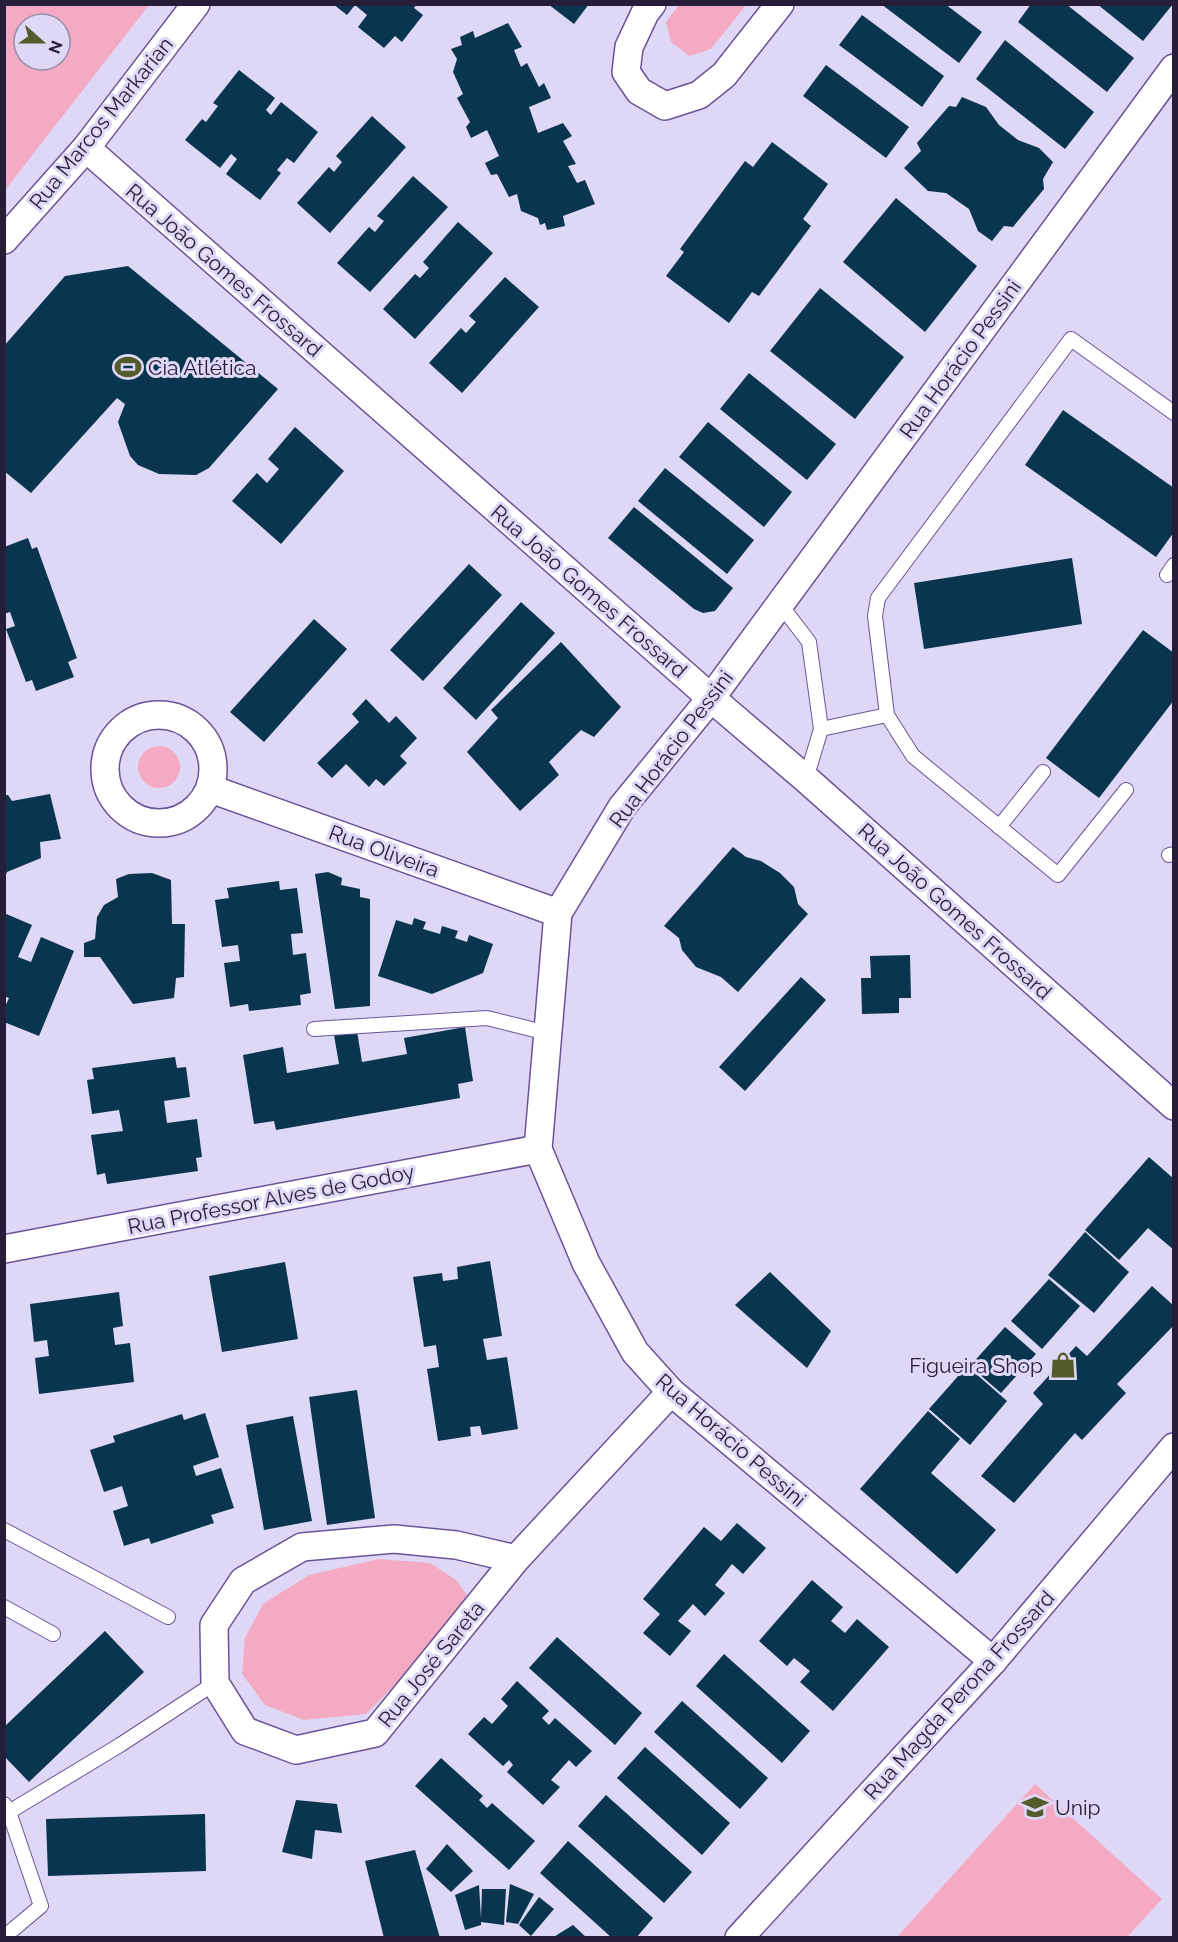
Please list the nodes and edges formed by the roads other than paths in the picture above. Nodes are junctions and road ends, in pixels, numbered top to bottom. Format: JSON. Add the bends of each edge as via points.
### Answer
{"nodes":[{"id":1,"x":196,"y":4,"type":"edge"},
{"id":2,"x":652,"y":4,"type":"edge"},
{"id":3,"x":780,"y":4,"type":"edge"},
{"id":4,"x":1173,"y":68,"type":"edge"},
{"id":5,"x":86,"y":148,"type":"junction"},
{"id":6,"x":4,"y":240,"type":"edge"},
{"id":7,"x":1173,"y":413,"type":"edge"},
{"id":8,"x":780,"y":604,"type":"junction"},
{"id":9,"x":711,"y":698,"type":"junction"},
{"id":10,"x":887,"y":715,"type":"junction"},
{"id":11,"x":821,"y":729,"type":"junction"},
{"id":12,"x":1043,"y":772,"type":"dead end"},
{"id":13,"x":806,"y":779,"type":"junction"},
{"id":14,"x":211,"y":789,"type":"junction"},
{"id":15,"x":1126,"y":790,"type":"dead end"},
{"id":16,"x":999,"y":827,"type":"junction"},
{"id":17,"x":558,"y":913,"type":"junction"},
{"id":18,"x":314,"y":1029,"type":"dead end"},
{"id":19,"x":547,"y":1033,"type":"junction"},
{"id":20,"x":1173,"y":1106,"type":"edge"},
{"id":21,"x":538,"y":1149,"type":"junction"},
{"id":22,"x":4,"y":1249,"type":"edge"},
{"id":23,"x":671,"y":1392,"type":"junction"},
{"id":24,"x":1173,"y":1447,"type":"edge"},
{"id":25,"x":4,"y":1530,"type":"edge"},
{"id":26,"x":516,"y":1559,"type":"junction"},
{"id":27,"x":4,"y":1607,"type":"edge"},
{"id":28,"x":168,"y":1617,"type":"dead end"},
{"id":29,"x":53,"y":1634,"type":"dead end"},
{"id":30,"x":993,"y":1661,"type":"junction"},
{"id":31,"x":215,"y":1683,"type":"junction"},
{"id":32,"x":7,"y":1808,"type":"edge"},
{"id":33,"x":4,"y":1936,"type":"edge"},
{"id":34,"x":739,"y":1938,"type":"edge"}],
"edges":[{"from":1,"to":5,"type":"street","name":"Rua Marcos Markarian"},
{"from":2,"to":3,"type":"street","via":[[629,47],[626,72],[639,91],[666,106],[699,95],[724,75]]},
{"from":4,"to":8,"type":"street","name":"Rua Horácio Pessini"},
{"from":5,"to":6,"type":"street","name":"Rua Marcos Markarian"},
{"from":5,"to":9,"type":"street","name":"Rua João Gomes Frossard"},
{"from":7,"to":10,"type":"lane","via":[[1071,339],[878,598],[875,616]]},
{"from":8,"to":9,"type":"street","name":"Rua Horácio Pessini"},
{"from":8,"to":11,"type":"lane","via":[[809,642]]},
{"from":9,"to":13,"type":"street","name":"Rua João Gomes Frossard"},
{"from":9,"to":17,"type":"street","name":"Rua Horácio Pessini","via":[[622,807]]},
{"from":10,"to":11,"type":"lane"},
{"from":10,"to":16,"type":"lane","via":[[913,756]]},
{"from":11,"to":13,"type":"lane"},
{"from":12,"to":16,"type":"lane"},
{"from":13,"to":20,"type":"street","name":"Rua João Gomes Frossard"},
{"from":14,"to":14,"type":"street","via":[[189,816],[156,825],[124,813],[105,784],[107,749],[129,722],[162,713],[194,725],[213,754]]},
{"from":14,"to":17,"type":"street","name":"Rua Oliveira"},
{"from":15,"to":16,"type":"lane","via":[[1058,875]]},
{"from":17,"to":19,"type":"street","name":"Rua Horácio Pessini"},
{"from":18,"to":19,"type":"lane","via":[[487,1018]]},
{"from":19,"to":21,"type":"street","name":"Rua Horácio Pessini"},
{"from":21,"to":22,"type":"street","name":"Rua Professor Alves de Godoy"},
{"from":21,"to":23,"type":"street","name":"Rua Horácio Pessini","via":[[586,1263],[635,1352]]},
{"from":23,"to":26,"type":"street","name":"Rua José Sareta"},
{"from":23,"to":30,"type":"street","name":"Rua Horácio Pessini"},
{"from":24,"to":30,"type":"street","name":"Rua Magda Perona Frossard"},
{"from":25,"to":28,"type":"lane"},
{"from":26,"to":31,"type":"street","via":[[456,1545],[394,1539],[302,1547],[243,1581],[214,1625]]},
{"from":26,"to":31,"type":"street","name":"Rua José Sareta","via":[[375,1733],[296,1750],[245,1731]]},
{"from":27,"to":29,"type":"lane"},
{"from":30,"to":34,"type":"street","name":"Rua Magda Perona Frossard"},
{"from":31,"to":32,"type":"lane","via":[[120,1745]]},
{"from":32,"to":33,"type":"lane","via":[[41,1906]]}]}
